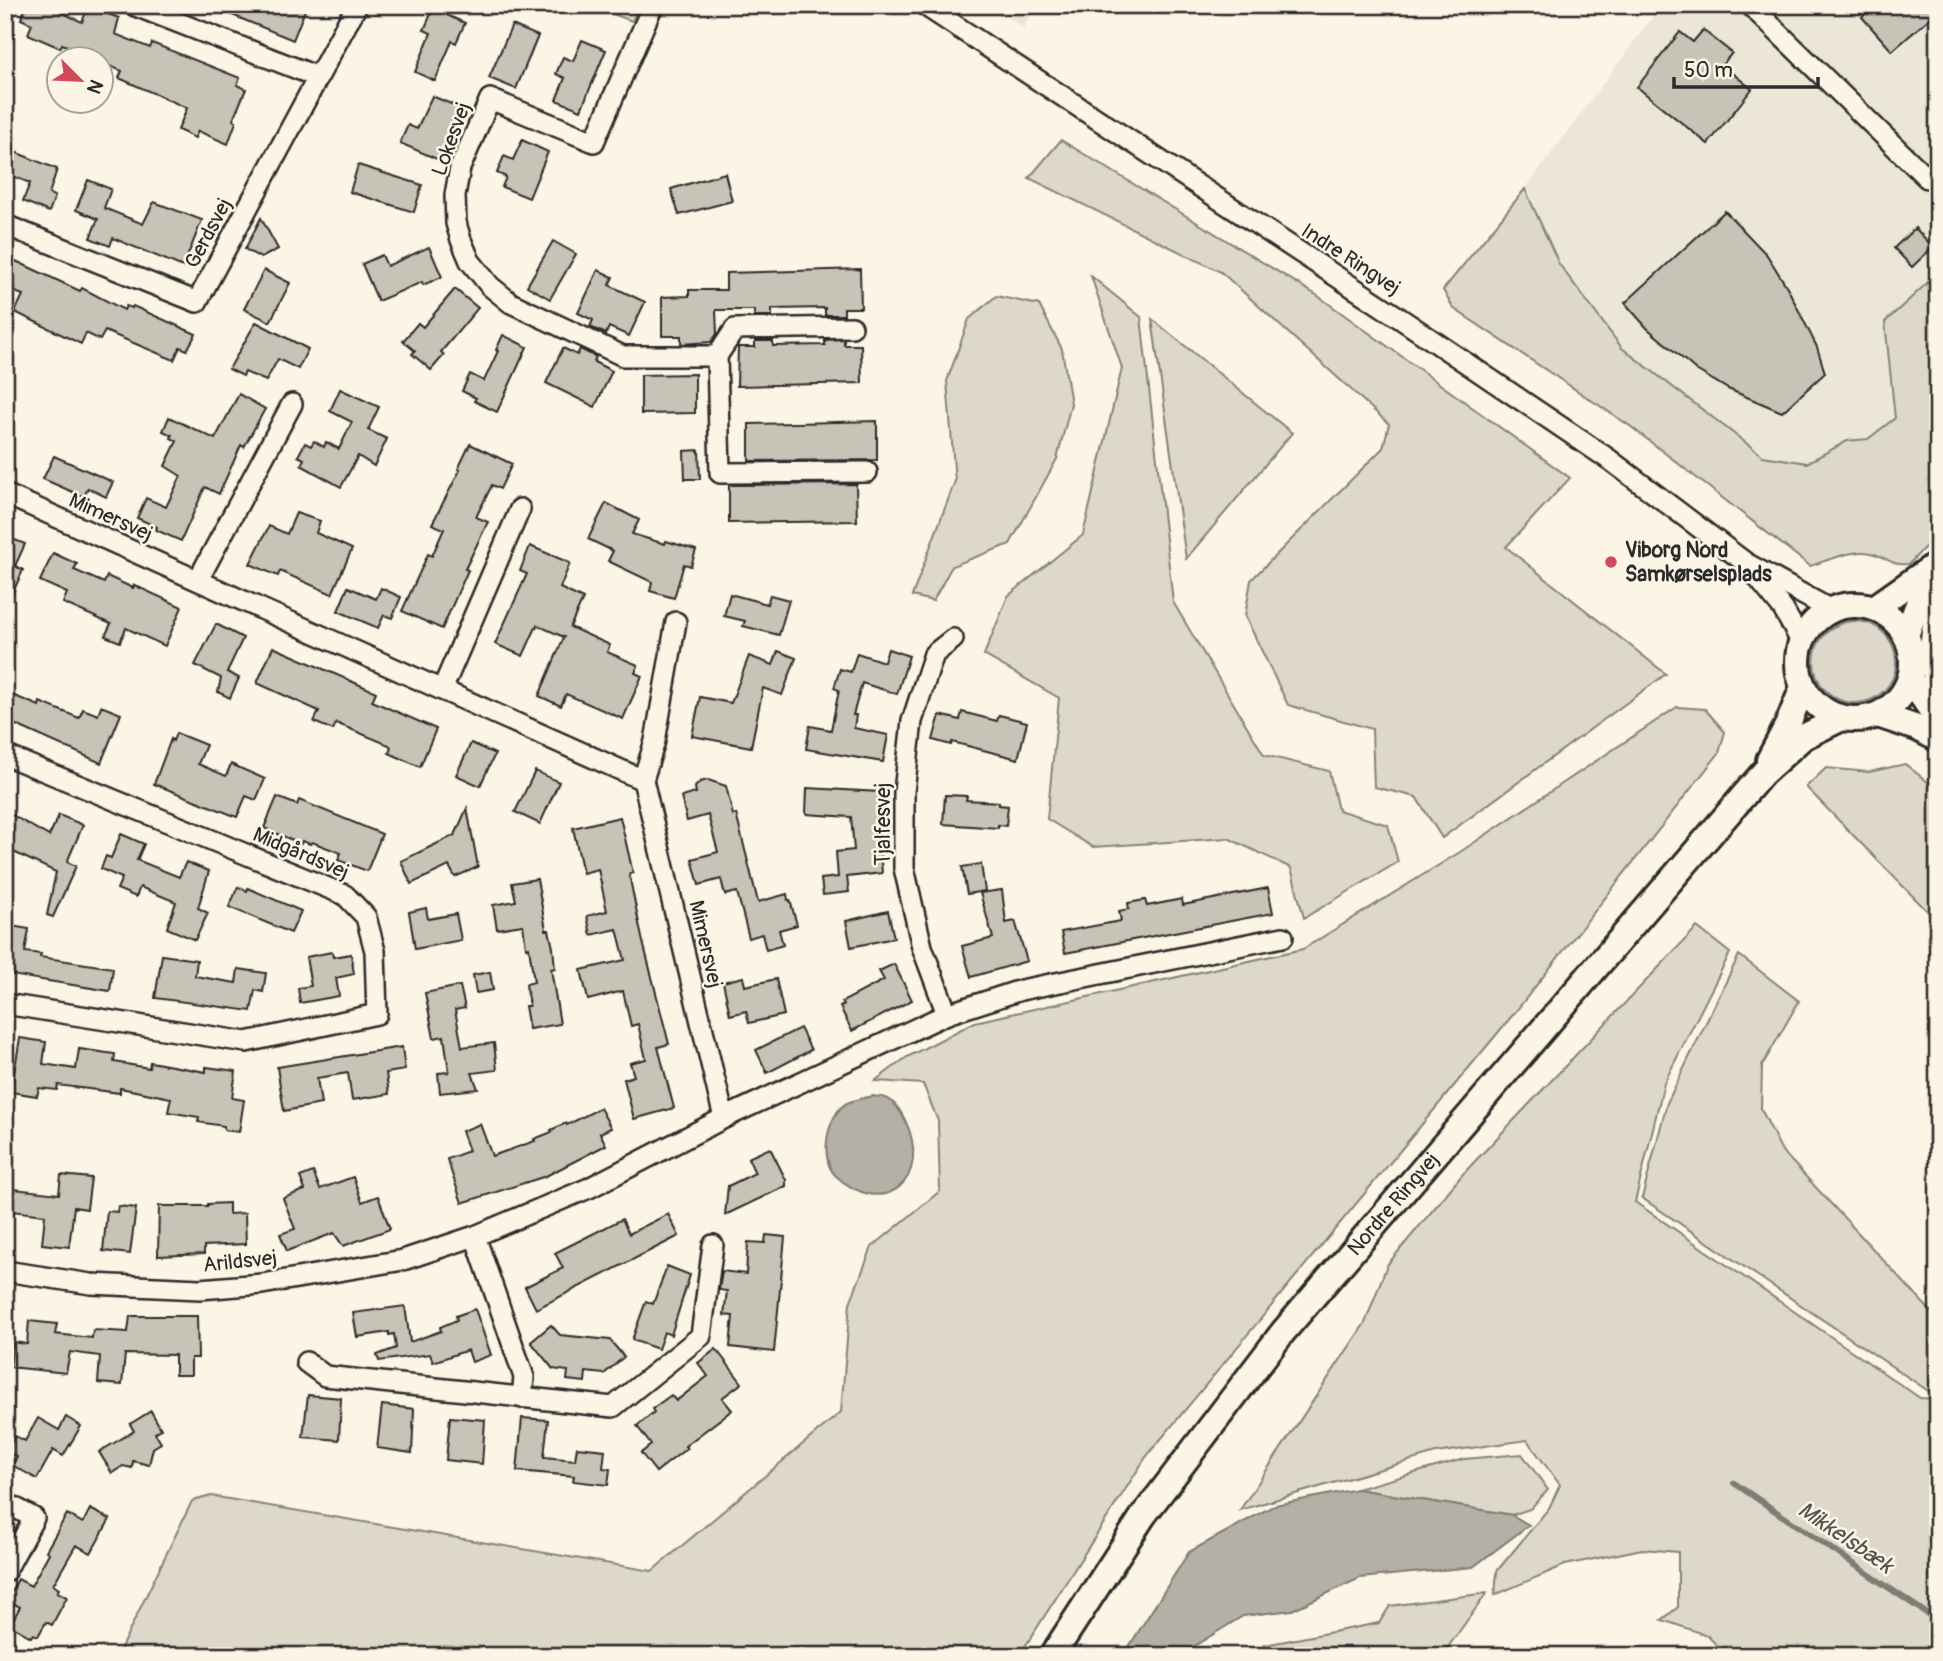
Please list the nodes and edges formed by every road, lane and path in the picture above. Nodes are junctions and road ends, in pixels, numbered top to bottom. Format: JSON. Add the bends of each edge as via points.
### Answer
{"nodes":[{"id":1,"x":133,"y":5,"type":"edge"},
{"id":2,"x":357,"y":5,"type":"edge"},
{"id":3,"x":653,"y":5,"type":"edge"},
{"id":4,"x":923,"y":5,"type":"edge"},
{"id":5,"x":1750,"y":5,"type":"edge"},
{"id":6,"x":318,"y":77,"type":"junction"},
{"id":7,"x":1927,"y":178,"type":"dead end"},
{"id":8,"x":5,"y":225,"type":"edge"},
{"id":9,"x":852,"y":327,"type":"dead end"},
{"id":10,"x":717,"y":356,"type":"junction"},
{"id":11,"x":292,"y":404,"type":"dead end"},
{"id":12,"x":867,"y":472,"type":"dead end"},
{"id":13,"x":5,"y":495,"type":"edge"},
{"id":14,"x":520,"y":509,"type":"dead end"},
{"id":15,"x":1746,"y":563,"type":"junction"},
{"id":16,"x":1938,"y":563,"type":"edge"},
{"id":17,"x":1938,"y":569,"type":"edge"},
{"id":18,"x":198,"y":580,"type":"junction"},
{"id":19,"x":1874,"y":608,"type":"junction"},
{"id":20,"x":1830,"y":610,"type":"junction"},
{"id":21,"x":1938,"y":612,"type":"edge"},
{"id":22,"x":676,"y":622,"type":"dead end"},
{"id":23,"x":1906,"y":635,"type":"junction"},
{"id":24,"x":953,"y":639,"type":"dead end"},
{"id":25,"x":1801,"y":641,"type":"junction"},
{"id":26,"x":1910,"y":679,"type":"junction"},
{"id":27,"x":1938,"y":684,"type":"edge"},
{"id":28,"x":1802,"y":687,"type":"junction"},
{"id":29,"x":442,"y":690,"type":"junction"},
{"id":30,"x":1878,"y":715,"type":"junction"},
{"id":31,"x":1842,"y":718,"type":"junction"},
{"id":32,"x":1938,"y":720,"type":"edge"},
{"id":33,"x":1938,"y":739,"type":"edge"},
{"id":34,"x":5,"y":755,"type":"edge"},
{"id":35,"x":1763,"y":773,"type":"junction"},
{"id":36,"x":643,"y":780,"type":"junction"},
{"id":37,"x":1283,"y":937,"type":"dead end"},
{"id":38,"x":5,"y":1004,"type":"edge"},
{"id":39,"x":947,"y":1014,"type":"junction"},
{"id":40,"x":724,"y":1118,"type":"junction"},
{"id":41,"x":475,"y":1236,"type":"junction"},
{"id":42,"x":713,"y":1245,"type":"dead end"},
{"id":43,"x":5,"y":1271,"type":"edge"},
{"id":44,"x":306,"y":1362,"type":"dead end"},
{"id":45,"x":522,"y":1398,"type":"junction"},
{"id":46,"x":5,"y":1503,"type":"edge"},
{"id":47,"x":5,"y":1572,"type":"edge"},
{"id":48,"x":5,"y":1653,"type":"edge"},
{"id":49,"x":10,"y":1656,"type":"edge"},
{"id":50,"x":1052,"y":1656,"type":"edge"}],
"edges":[{"from":1,"to":6,"type":"street"},
{"from":2,"to":6,"type":"street","name":"Gerdsvej"},
{"from":3,"to":10,"type":"street","name":"Lokesvej","via":[[594,142],[490,99],[460,168],[456,223],[470,261],[511,303],[623,356]]},
{"from":4,"to":15,"type":"street","name":"Indre Ringvej","via":[[1587,445]]},
{"from":5,"to":7,"type":"street"},
{"from":6,"to":8,"type":"street","name":"Gerdsvej","via":[[197,302]]},
{"from":9,"to":10,"type":"street","via":[[735,329]]},
{"from":10,"to":12,"type":"street","via":[[720,473]]},
{"from":11,"to":18,"type":"street"},
{"from":13,"to":18,"type":"street","name":"Mimersvej"},
{"from":14,"to":29,"type":"street"},
{"from":15,"to":20,"type":"street","name":"Indre Ringvej"},
{"from":15,"to":25,"type":"street","name":"Indre Ringvej","via":[[1783,609]]},
{"from":16,"to":19,"type":"main road"},
{"from":17,"to":23,"type":"main road"},
{"from":18,"to":29,"type":"street","name":"Mimersvej"},
{"from":19,"to":20,"type":"main road","via":[[1845,605]]},
{"from":19,"to":23,"type":"main road","via":[[1887,614]]},
{"from":20,"to":25,"type":"main road","via":[[1808,628]]},
{"from":21,"to":27,"type":"main road","via":[[1931,638],[1932,668]]},
{"from":22,"to":36,"type":"street","via":[[655,741]]},
{"from":23,"to":26,"type":"main road","via":[[1911,649]]},
{"from":24,"to":39,"type":"street","name":"Tjalfesvej","via":[[934,654],[912,721],[904,792],[904,868],[922,947]]},
{"from":25,"to":28,"type":"main road","via":[[1797,664]]},
{"from":26,"to":30,"type":"main road","via":[[1897,700]]},
{"from":26,"to":32,"type":"main road"},
{"from":28,"to":31,"type":"main road","via":[[1818,707]]},
{"from":28,"to":35,"type":"main road","name":"Nordre Ringvej"},
{"from":29,"to":36,"type":"street","name":"Mimersvej"},
{"from":30,"to":31,"type":"main road"},
{"from":30,"to":33,"type":"main road"},
{"from":31,"to":35,"type":"main road","name":"Nordre Ringvej","via":[[1803,737]]},
{"from":34,"to":38,"type":"street","name":"Midgårdsvej","via":[[345,895],[366,917],[375,951],[377,1014],[246,1042]]},
{"from":35,"to":50,"type":"main road","name":"Nordre Ringvej","via":[[1283,1332],[1143,1516]]},
{"from":36,"to":40,"type":"street","name":"Mimersvej"},
{"from":37,"to":39,"type":"street","via":[[1021,990]]},
{"from":39,"to":40,"type":"street"},
{"from":40,"to":41,"type":"street","name":"Arildsvej","via":[[589,1188]]},
{"from":41,"to":43,"type":"street","name":"Arildsvej","via":[[404,1260],[262,1284],[200,1289],[91,1284]]},
{"from":41,"to":45,"type":"street","via":[[524,1377]]},
{"from":42,"to":45,"type":"street","via":[[701,1336],[613,1407]]},
{"from":44,"to":45,"type":"street","via":[[325,1376]]},
{"from":46,"to":47,"type":"street","via":[[34,1518]]},
{"from":48,"to":49,"type":"street"}]}
